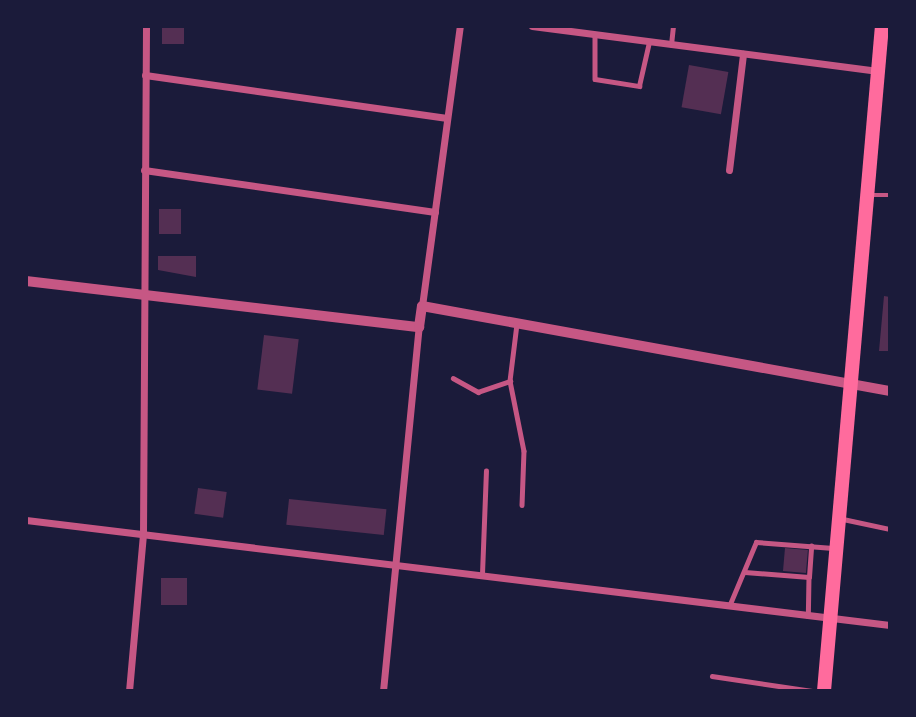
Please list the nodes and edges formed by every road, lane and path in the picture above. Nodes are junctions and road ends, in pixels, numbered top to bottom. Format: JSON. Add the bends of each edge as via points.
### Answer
{"nodes":[{"id":1,"x":146,"y":26,"type":"edge"},
{"id":2,"x":460,"y":26,"type":"edge"},
{"id":3,"x":532,"y":26,"type":"edge"},
{"id":4,"x":673,"y":26,"type":"edge"},
{"id":5,"x":882,"y":26,"type":"edge"},
{"id":6,"x":595,"y":35,"type":"junction"},
{"id":7,"x":649,"y":42,"type":"junction"},
{"id":8,"x":671,"y":45,"type":"junction"},
{"id":9,"x":743,"y":54,"type":"junction"},
{"id":10,"x":878,"y":71,"type":"junction"},
{"id":11,"x":145,"y":75,"type":"junction"},
{"id":12,"x":447,"y":118,"type":"junction"},
{"id":13,"x":144,"y":170,"type":"junction"},
{"id":14,"x":729,"y":170,"type":"dead end"},
{"id":15,"x":867,"y":195,"type":"junction"},
{"id":16,"x":890,"y":195,"type":"edge"},
{"id":17,"x":435,"y":212,"type":"junction"},
{"id":18,"x":26,"y":281,"type":"edge"},
{"id":19,"x":144,"y":297,"type":"junction"},
{"id":20,"x":422,"y":306,"type":"junction"},
{"id":21,"x":517,"y":324,"type":"junction"},
{"id":22,"x":419,"y":327,"type":"junction"},
{"id":23,"x":453,"y":378,"type":"dead end"},
{"id":24,"x":510,"y":381,"type":"junction"},
{"id":25,"x":851,"y":385,"type":"junction"},
{"id":26,"x":890,"y":391,"type":"edge"},
{"id":27,"x":486,"y":471,"type":"dead end"},
{"id":28,"x":522,"y":505,"type":"dead end"},
{"id":29,"x":840,"y":518,"type":"junction"},
{"id":30,"x":26,"y":520,"type":"edge"},
{"id":31,"x":890,"y":529,"type":"edge"},
{"id":32,"x":143,"y":534,"type":"junction"},
{"id":33,"x":811,"y":546,"type":"junction"},
{"id":34,"x":838,"y":548,"type":"junction"},
{"id":35,"x":394,"y":563,"type":"junction"},
{"id":36,"x":745,"y":572,"type":"junction"},
{"id":37,"x":482,"y":574,"type":"junction"},
{"id":38,"x":809,"y":577,"type":"junction"},
{"id":39,"x":730,"y":604,"type":"junction"},
{"id":40,"x":808,"y":616,"type":"junction"},
{"id":41,"x":832,"y":619,"type":"junction"},
{"id":42,"x":890,"y":625,"type":"edge"},
{"id":43,"x":712,"y":676,"type":"dead end"},
{"id":44,"x":129,"y":691,"type":"edge"},
{"id":45,"x":383,"y":691,"type":"edge"},
{"id":46,"x":812,"y":691,"type":"edge"},
{"id":47,"x":824,"y":691,"type":"edge"}],
"edges":[{"from":1,"to":11,"type":"street"},
{"from":2,"to":12,"type":"street"},
{"from":3,"to":6,"type":"street"},
{"from":4,"to":8,"type":"lane"},
{"from":5,"to":10,"type":"main road"},
{"from":6,"to":7,"type":"street"},
{"from":6,"to":7,"type":"lane","via":[[595,79],[639,86]]},
{"from":7,"to":8,"type":"street"},
{"from":8,"to":9,"type":"street"},
{"from":9,"to":10,"type":"street"},
{"from":9,"to":14,"type":"street"},
{"from":10,"to":15,"type":"main road"},
{"from":11,"to":12,"type":"street"},
{"from":11,"to":13,"type":"street"},
{"from":12,"to":17,"type":"street"},
{"from":13,"to":17,"type":"street"},
{"from":13,"to":19,"type":"street"},
{"from":15,"to":16,"type":"lane"},
{"from":15,"to":25,"type":"main road"},
{"from":17,"to":20,"type":"street"},
{"from":18,"to":19,"type":"street"},
{"from":19,"to":22,"type":"street"},
{"from":19,"to":32,"type":"street"},
{"from":20,"to":21,"type":"street"},
{"from":20,"to":22,"type":"street"},
{"from":21,"to":24,"type":"lane"},
{"from":21,"to":25,"type":"street"},
{"from":22,"to":35,"type":"street"},
{"from":23,"to":24,"type":"lane","via":[[478,392]]},
{"from":24,"to":28,"type":"lane","via":[[524,451]]},
{"from":25,"to":26,"type":"street"},
{"from":25,"to":29,"type":"main road"},
{"from":27,"to":37,"type":"lane"},
{"from":29,"to":31,"type":"lane"},
{"from":29,"to":34,"type":"main road"},
{"from":30,"to":32,"type":"street"},
{"from":32,"to":35,"type":"street"},
{"from":32,"to":44,"type":"street"},
{"from":33,"to":34,"type":"lane"},
{"from":33,"to":36,"type":"lane","via":[[756,541]]},
{"from":33,"to":38,"type":"lane"},
{"from":34,"to":41,"type":"main road"},
{"from":35,"to":37,"type":"street"},
{"from":35,"to":45,"type":"street"},
{"from":36,"to":38,"type":"lane"},
{"from":36,"to":39,"type":"lane"},
{"from":37,"to":39,"type":"street"},
{"from":38,"to":40,"type":"lane"},
{"from":39,"to":40,"type":"street"},
{"from":40,"to":41,"type":"street"},
{"from":41,"to":42,"type":"street"},
{"from":41,"to":47,"type":"main road"},
{"from":43,"to":46,"type":"lane"}]}
